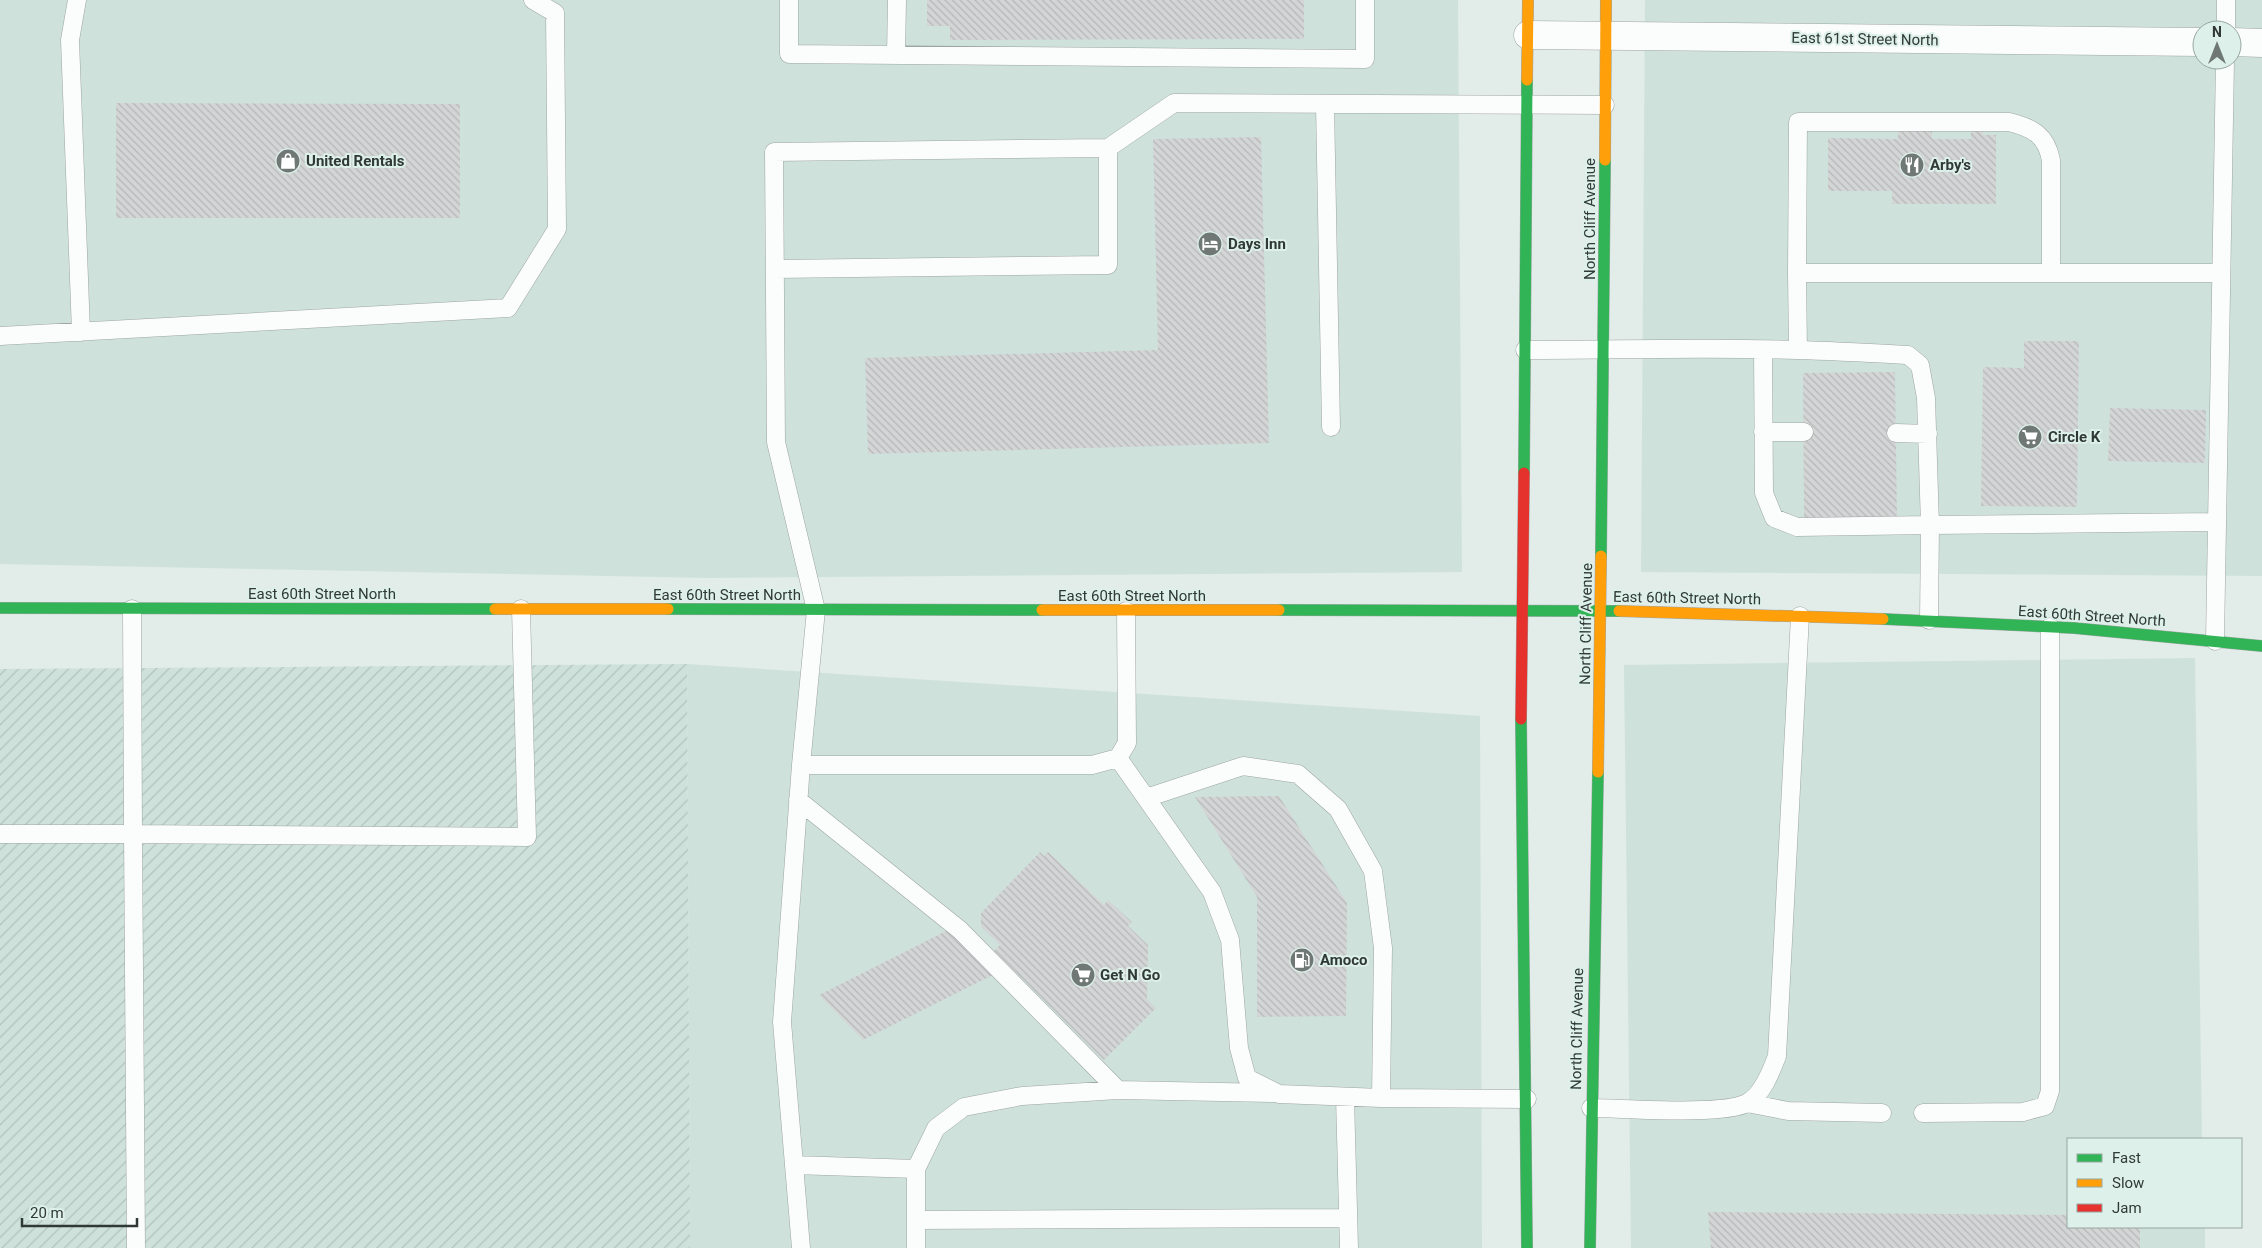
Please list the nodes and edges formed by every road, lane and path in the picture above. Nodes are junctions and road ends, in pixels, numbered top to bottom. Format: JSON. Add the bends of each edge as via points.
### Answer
{"nodes":[{"id":1,"x":77,"y":0,"type":"edge"},
{"id":2,"x":533,"y":0,"type":"edge"},
{"id":3,"x":790,"y":0,"type":"edge"},
{"id":4,"x":897,"y":0,"type":"edge"},
{"id":5,"x":1365,"y":0,"type":"edge"},
{"id":6,"x":1528,"y":0,"type":"edge"},
{"id":7,"x":1606,"y":0,"type":"edge"},
{"id":8,"x":2226,"y":0,"type":"edge"},
{"id":9,"x":2226,"y":20,"type":"edge"},
{"id":10,"x":1528,"y":35,"type":"junction"},
{"id":11,"x":1606,"y":36,"type":"junction"},
{"id":12,"x":2192,"y":42,"type":"edge"},
{"id":13,"x":2242,"y":42,"type":"edge"},
{"id":14,"x":2262,"y":43,"type":"edge"},
{"id":15,"x":896,"y":55,"type":"junction"},
{"id":16,"x":2225,"y":70,"type":"edge"},
{"id":17,"x":1325,"y":104,"type":"junction"},
{"id":18,"x":1527,"y":105,"type":"junction"},
{"id":19,"x":1606,"y":105,"type":"junction"},
{"id":20,"x":1108,"y":148,"type":"junction"},
{"id":21,"x":776,"y":270,"type":"junction"},
{"id":22,"x":1798,"y":273,"type":"junction"},
{"id":23,"x":2052,"y":273,"type":"junction"},
{"id":24,"x":2220,"y":273,"type":"junction"},
{"id":25,"x":81,"y":332,"type":"junction"},
{"id":26,"x":0,"y":336,"type":"edge"},
{"id":27,"x":1525,"y":350,"type":"junction"},
{"id":28,"x":1604,"y":350,"type":"junction"},
{"id":29,"x":1762,"y":350,"type":"junction"},
{"id":30,"x":1798,"y":350,"type":"junction"},
{"id":31,"x":1332,"y":427,"type":"dead end"},
{"id":32,"x":1763,"y":432,"type":"junction"},
{"id":33,"x":1804,"y":432,"type":"dead end"},
{"id":34,"x":1896,"y":433,"type":"dead end"},
{"id":35,"x":1928,"y":434,"type":"junction"},
{"id":36,"x":2216,"y":522,"type":"junction"},
{"id":37,"x":1930,"y":525,"type":"junction"},
{"id":38,"x":0,"y":608,"type":"edge"},
{"id":39,"x":132,"y":609,"type":"junction"},
{"id":40,"x":521,"y":609,"type":"junction"},
{"id":41,"x":816,"y":610,"type":"junction"},
{"id":42,"x":1126,"y":611,"type":"junction"},
{"id":43,"x":1524,"y":611,"type":"junction"},
{"id":44,"x":1601,"y":611,"type":"junction"},
{"id":45,"x":1800,"y":616,"type":"junction"},
{"id":46,"x":1929,"y":620,"type":"junction"},
{"id":47,"x":2050,"y":627,"type":"junction"},
{"id":48,"x":2215,"y":641,"type":"junction"},
{"id":49,"x":2262,"y":646,"type":"edge"},
{"id":50,"x":1118,"y":758,"type":"junction"},
{"id":51,"x":801,"y":765,"type":"junction"},
{"id":52,"x":1146,"y":798,"type":"junction"},
{"id":53,"x":798,"y":800,"type":"junction"},
{"id":54,"x":0,"y":834,"type":"edge"},
{"id":55,"x":133,"y":834,"type":"junction"},
{"id":56,"x":1118,"y":1090,"type":"junction"},
{"id":57,"x":1279,"y":1094,"type":"junction"},
{"id":58,"x":1345,"y":1097,"type":"junction"},
{"id":59,"x":1381,"y":1098,"type":"junction"},
{"id":60,"x":1527,"y":1099,"type":"junction"},
{"id":61,"x":1747,"y":1103,"type":"junction"},
{"id":62,"x":1591,"y":1108,"type":"junction"},
{"id":63,"x":1882,"y":1113,"type":"dead end"},
{"id":64,"x":1923,"y":1113,"type":"dead end"},
{"id":65,"x":794,"y":1165,"type":"junction"},
{"id":66,"x":916,"y":1169,"type":"junction"},
{"id":67,"x":1348,"y":1218,"type":"junction"},
{"id":68,"x":916,"y":1220,"type":"junction"},
{"id":69,"x":136,"y":1248,"type":"edge"},
{"id":70,"x":801,"y":1248,"type":"edge"},
{"id":71,"x":916,"y":1248,"type":"edge"},
{"id":72,"x":1349,"y":1248,"type":"edge"},
{"id":73,"x":1527,"y":1248,"type":"edge"},
{"id":74,"x":1590,"y":1248,"type":"edge"}],
"edges":[{"from":1,"to":25,"type":"lane","via":[[70,40]]},
{"from":2,"to":25,"type":"lane","via":[[555,13],[557,229],[508,308]]},
{"from":3,"to":15,"type":"lane","via":[[790,54]]},
{"from":4,"to":15,"type":"lane"},
{"from":5,"to":15,"type":"lane","via":[[1364,59]]},
{"from":6,"to":10,"type":"main road"},
{"from":7,"to":11,"type":"main road","name":"North Cliff Avenue"},
{"from":8,"to":9,"type":"lane"},
{"from":10,"to":11,"type":"street","name":"East 61st Street North"},
{"from":10,"to":18,"type":"main road"},
{"from":11,"to":12,"type":"street","name":"East 61st Street North"},
{"from":11,"to":19,"type":"main road","name":"North Cliff Avenue"},
{"from":13,"to":14,"type":"street"},
{"from":16,"to":24,"type":"lane"},
{"from":17,"to":18,"type":"lane"},
{"from":17,"to":20,"type":"lane","via":[[1174,103]]},
{"from":17,"to":31,"type":"lane"},
{"from":18,"to":19,"type":"lane"},
{"from":18,"to":27,"type":"main road"},
{"from":19,"to":28,"type":"main road","name":"North Cliff Avenue"},
{"from":20,"to":21,"type":"lane","via":[[1108,265]]},
{"from":20,"to":21,"type":"lane","via":[[774,152]]},
{"from":21,"to":41,"type":"lane","via":[[776,442]]},
{"from":22,"to":23,"type":"lane"},
{"from":22,"to":23,"type":"lane","via":[[1798,122],[2009,122],[2026,126],[2038,134],[2048,148]]},
{"from":22,"to":30,"type":"lane"},
{"from":23,"to":24,"type":"lane"},
{"from":24,"to":36,"type":"lane"},
{"from":25,"to":26,"type":"lane"},
{"from":27,"to":28,"type":"lane"},
{"from":27,"to":43,"type":"main road"},
{"from":28,"to":29,"type":"lane"},
{"from":28,"to":44,"type":"main road","name":"North Cliff Avenue"},
{"from":29,"to":30,"type":"lane"},
{"from":29,"to":32,"type":"lane"},
{"from":30,"to":35,"type":"lane","via":[[1908,355],[1920,365]]},
{"from":32,"to":33,"type":"lane"},
{"from":32,"to":37,"type":"lane","via":[[1764,493],[1774,518],[1798,527]]},
{"from":34,"to":35,"type":"lane"},
{"from":35,"to":37,"type":"lane"},
{"from":36,"to":37,"type":"lane"},
{"from":36,"to":48,"type":"lane"},
{"from":37,"to":46,"type":"lane"},
{"from":38,"to":39,"type":"main road","name":"East 60th Street North"},
{"from":39,"to":40,"type":"main road","name":"East 60th Street North"},
{"from":39,"to":55,"type":"lane"},
{"from":40,"to":41,"type":"main road","name":"East 60th Street North"},
{"from":40,"to":55,"type":"lane","via":[[527,837]]},
{"from":41,"to":42,"type":"main road","name":"East 60th Street North"},
{"from":41,"to":51,"type":"lane"},
{"from":42,"to":43,"type":"main road","name":"East 60th Street North"},
{"from":42,"to":50,"type":"lane","via":[[1127,743]]},
{"from":43,"to":44,"type":"main road","name":"East 60th Street North"},
{"from":43,"to":60,"type":"main road","via":[[1521,739]]},
{"from":44,"to":45,"type":"main road","name":"East 60th Street North"},
{"from":44,"to":62,"type":"main road","name":"North Cliff Avenue"},
{"from":45,"to":46,"type":"main road","name":"East 60th Street North"},
{"from":45,"to":61,"type":"lane","via":[[1778,1056],[1767,1082]]},
{"from":46,"to":47,"type":"main road","name":"East 60th Street North"},
{"from":47,"to":48,"type":"main road","name":"East 60th Street North"},
{"from":47,"to":64,"type":"lane","via":[[2050,1091],[2045,1106],[2023,1112]]},
{"from":48,"to":49,"type":"main road","name":"East 60th Street North"},
{"from":50,"to":51,"type":"lane","via":[[1092,764]]},
{"from":50,"to":52,"type":"lane"},
{"from":51,"to":53,"type":"lane"},
{"from":52,"to":57,"type":"lane","via":[[1212,892],[1230,940],[1239,1048],[1247,1078]]},
{"from":52,"to":59,"type":"lane","via":[[1243,766],[1298,774],[1338,809],[1373,871],[1383,948]]},
{"from":53,"to":56,"type":"lane","via":[[960,930]]},
{"from":53,"to":65,"type":"lane","via":[[782,1022]]},
{"from":54,"to":55,"type":"lane"},
{"from":55,"to":69,"type":"lane"},
{"from":56,"to":57,"type":"lane"},
{"from":56,"to":66,"type":"lane","via":[[1022,1096],[964,1107],[936,1128]]},
{"from":57,"to":58,"type":"lane"},
{"from":58,"to":59,"type":"lane"},
{"from":58,"to":67,"type":"lane"},
{"from":59,"to":60,"type":"lane"},
{"from":60,"to":73,"type":"main road"},
{"from":61,"to":62,"type":"lane","via":[[1720,1110]]},
{"from":61,"to":63,"type":"lane","via":[[1788,1111]]},
{"from":62,"to":74,"type":"main road","name":"North Cliff Avenue"},
{"from":65,"to":66,"type":"lane"},
{"from":65,"to":70,"type":"lane"},
{"from":66,"to":68,"type":"lane"},
{"from":67,"to":68,"type":"lane"},
{"from":67,"to":72,"type":"lane"},
{"from":68,"to":71,"type":"lane"}]}
